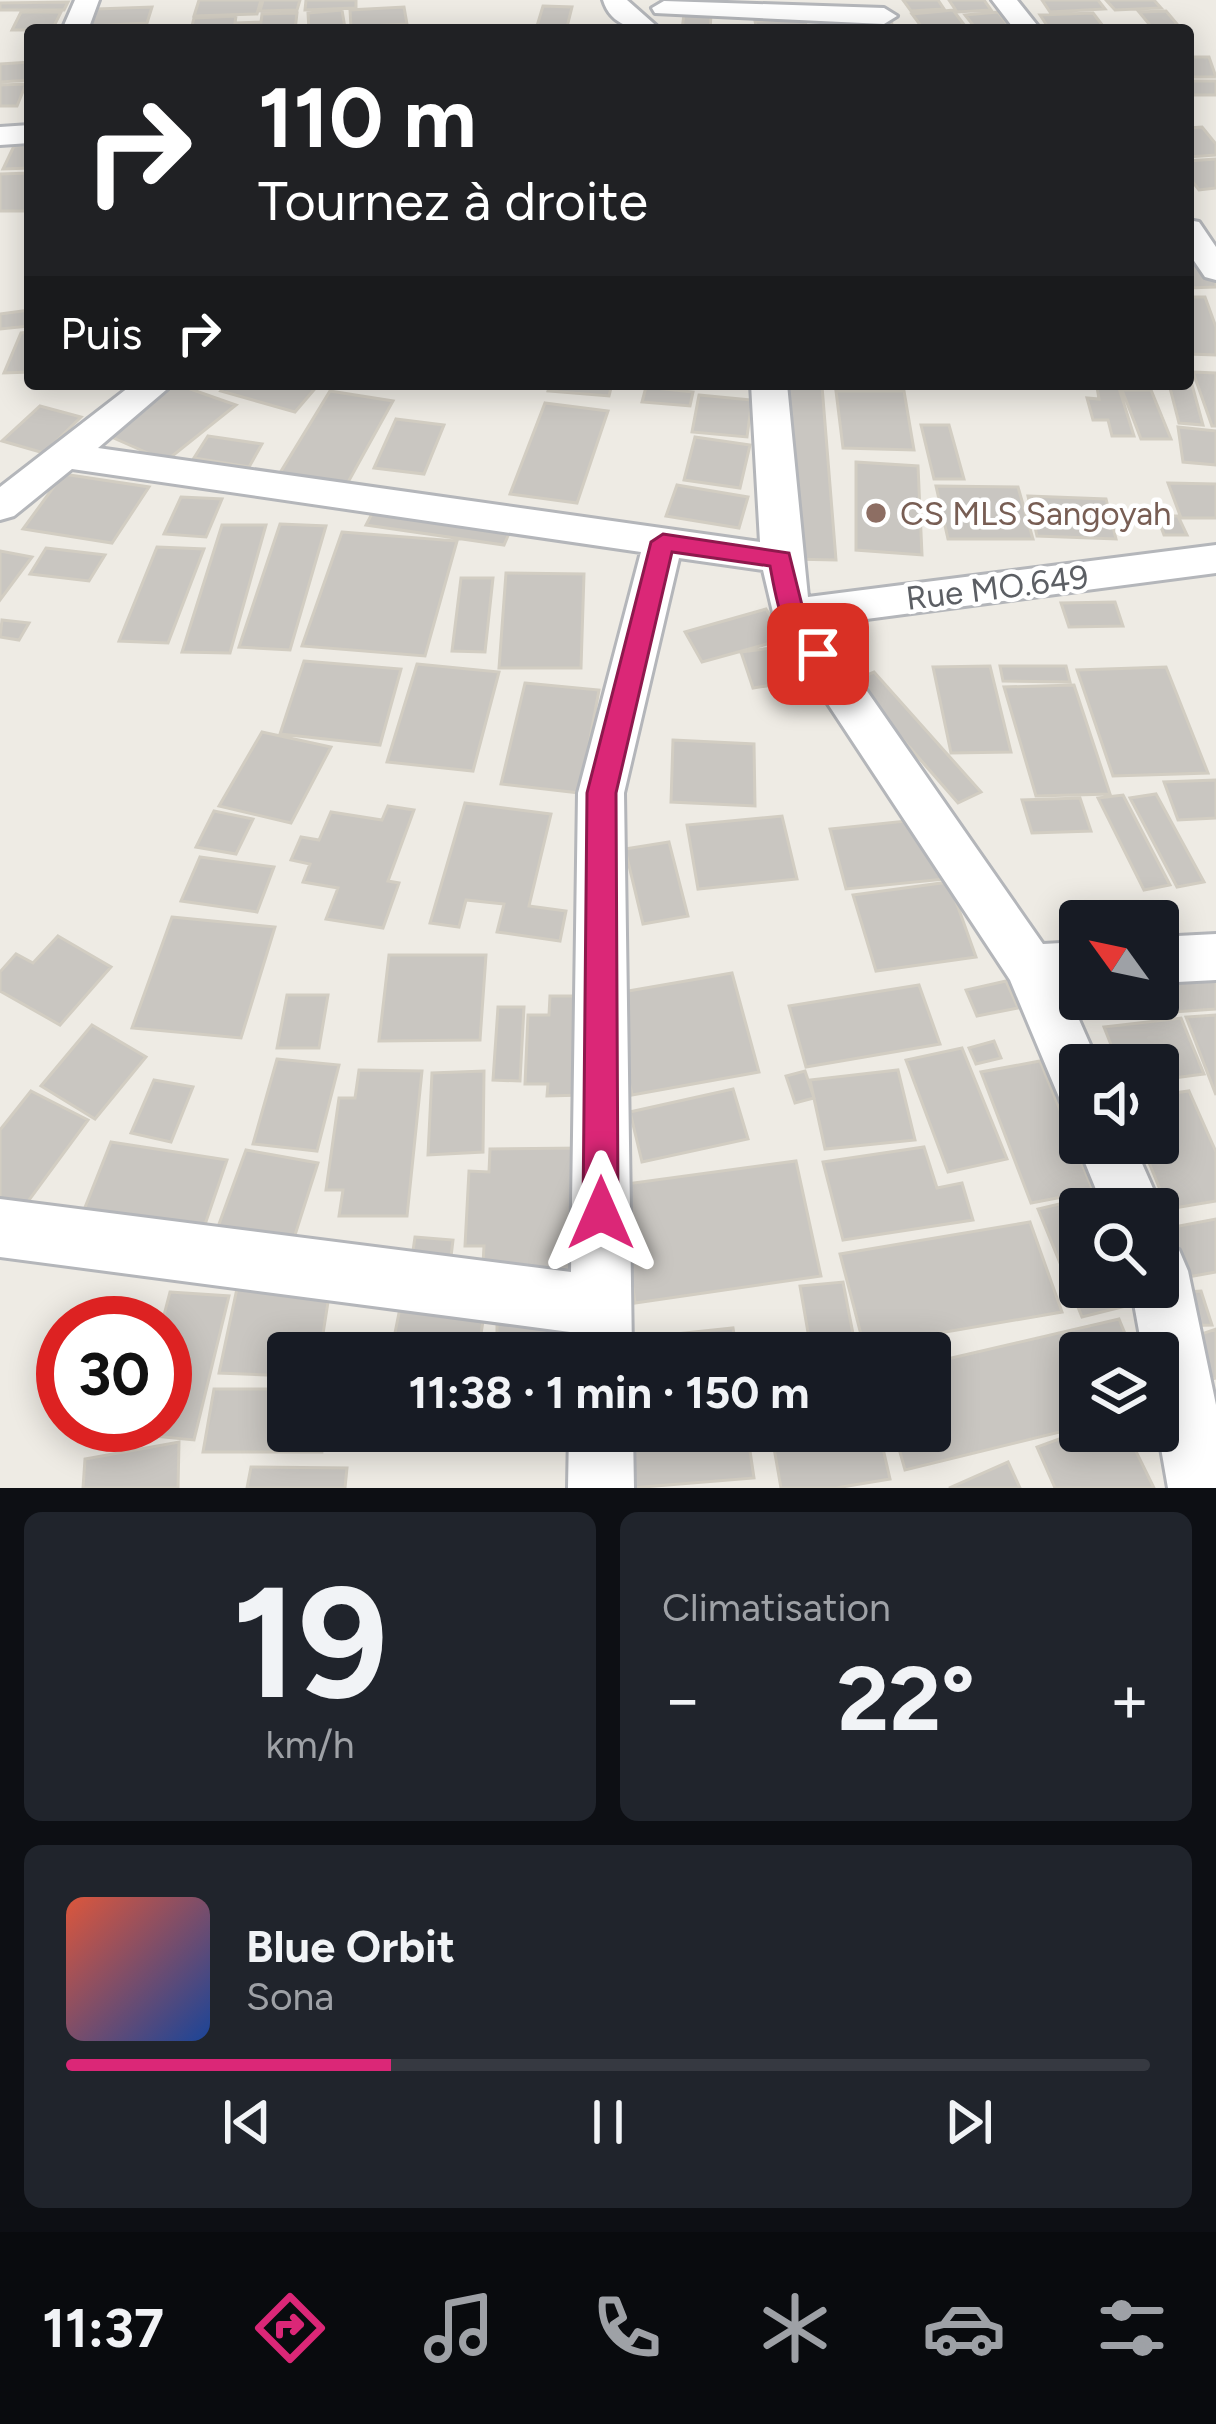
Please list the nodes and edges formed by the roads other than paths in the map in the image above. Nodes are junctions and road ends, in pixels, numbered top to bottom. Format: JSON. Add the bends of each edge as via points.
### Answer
{"nodes":[{"id":1,"x":615,"y":0,"type":"edge"},
{"id":2,"x":1004,"y":0,"type":"edge"},
{"id":3,"x":669,"y":4,"type":"edge"},
{"id":4,"x":884,"y":16,"type":"dead end"},
{"id":5,"x":635,"y":24,"type":"edge"},
{"id":6,"x":645,"y":24,"type":"edge"},
{"id":7,"x":1023,"y":24,"type":"edge"},
{"id":8,"x":1194,"y":238,"type":"edge"},
{"id":9,"x":1216,"y":270,"type":"edge"},
{"id":10,"x":147,"y":390,"type":"edge"},
{"id":11,"x":769,"y":390,"type":"edge"},
{"id":12,"x":61,"y":454,"type":"junction"},
{"id":13,"x":0,"y":507,"type":"edge"},
{"id":14,"x":663,"y":542,"type":"junction"},
{"id":15,"x":781,"y":559,"type":"junction"},
{"id":16,"x":1216,"y":559,"type":"edge"},
{"id":17,"x":790,"y":608,"type":"junction"},
{"id":18,"x":1216,"y":957,"type":"edge"},
{"id":19,"x":1179,"y":959,"type":"edge"},
{"id":20,"x":1055,"y":966,"type":"edge"},
{"id":21,"x":1072,"y":1044,"type":"edge"},
{"id":22,"x":0,"y":1228,"type":"edge"},
{"id":23,"x":1165,"y":1308,"type":"edge"},
{"id":24,"x":601,"y":1329,"type":"edge"},
{"id":25,"x":601,"y":1452,"type":"edge"},
{"id":26,"x":601,"y":1488,"type":"edge"},
{"id":27,"x":1201,"y":1488,"type":"edge"}],
"edges":[{"from":1,"to":5,"type":"street"},
{"from":2,"to":7,"type":"street"},
{"from":3,"to":4,"type":"street"},
{"from":3,"to":6,"type":"street"},
{"from":8,"to":9,"type":"street"},
{"from":10,"to":12,"type":"street"},
{"from":11,"to":15,"type":"street"},
{"from":12,"to":13,"type":"street"},
{"from":12,"to":14,"type":"street"},
{"from":14,"to":15,"type":"street"},
{"from":14,"to":24,"type":"street","via":[[602,793]]},
{"from":15,"to":17,"type":"street"},
{"from":16,"to":17,"type":"street","name":"Rue MO.649"},
{"from":17,"to":20,"type":"street"},
{"from":18,"to":19,"type":"street"},
{"from":20,"to":21,"type":"street"},
{"from":22,"to":24,"type":"street"},
{"from":23,"to":27,"type":"street"},
{"from":25,"to":26,"type":"street"}]}
